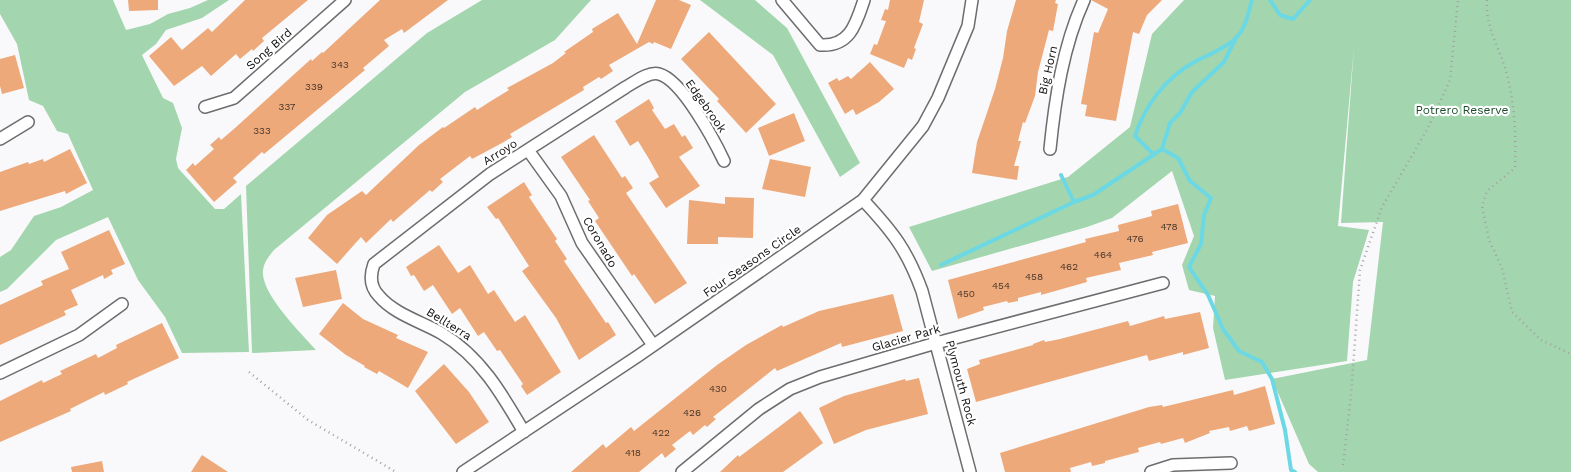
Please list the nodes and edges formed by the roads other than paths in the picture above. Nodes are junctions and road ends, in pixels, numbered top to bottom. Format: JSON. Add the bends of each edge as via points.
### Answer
{"nodes":[{"id":1,"x":345,"y":0,"type":"edge"},
{"id":2,"x":782,"y":0,"type":"edge"},
{"id":3,"x":864,"y":0,"type":"edge"},
{"id":4,"x":972,"y":0,"type":"edge"},
{"id":5,"x":1084,"y":0,"type":"edge"},
{"id":6,"x":659,"y":74,"type":"joint"},
{"id":7,"x":205,"y":107,"type":"dead end"},
{"id":8,"x":28,"y":122,"type":"dead end"},
{"id":9,"x":0,"y":139,"type":"edge"},
{"id":10,"x":1050,"y":149,"type":"dead end"},
{"id":11,"x":528,"y":150,"type":"junction"},
{"id":12,"x":724,"y":160,"type":"dead end"},
{"id":13,"x":863,"y":200,"type":"junction"},
{"id":14,"x":371,"y":274,"type":"joint"},
{"id":15,"x":1163,"y":284,"type":"dead end"},
{"id":16,"x":122,"y":304,"type":"dead end"},
{"id":17,"x":936,"y":343,"type":"junction"},
{"id":18,"x":654,"y":346,"type":"junction"},
{"id":19,"x":0,"y":373,"type":"edge"},
{"id":20,"x":524,"y":432,"type":"junction"},
{"id":21,"x":1231,"y":463,"type":"dead end"},
{"id":22,"x":463,"y":472,"type":"edge"},
{"id":23,"x":682,"y":472,"type":"edge"},
{"id":24,"x":970,"y":472,"type":"edge"},
{"id":25,"x":1151,"y":472,"type":"edge"}],
"edges":[{"from":1,"to":7,"type":"street","name":"Song Bird","via":[[234,98]]},
{"from":2,"to":3,"type":"street","via":[[820,45],[830,46],[846,40]]},
{"from":4,"to":13,"type":"street","name":"Four Seasons Circle","via":[[968,26],[923,126]]},
{"from":5,"to":10,"type":"street","name":"Big Horn","via":[[1075,20],[1054,104]]},
{"from":6,"to":11,"type":"street","name":"Arroyo","via":[[649,75],[626,87]]},
{"from":6,"to":12,"type":"street","name":"Edgebrook","via":[[672,82],[686,98]]},
{"from":8,"to":9,"type":"street"},
{"from":11,"to":14,"type":"street","name":"Arroyo","via":[[490,174],[374,264]]},
{"from":11,"to":18,"type":"street","name":"Coronado","via":[[561,196],[582,243]]},
{"from":13,"to":17,"type":"street","name":"Plymouth Rock","via":[[899,241],[913,268]]},
{"from":13,"to":18,"type":"street","name":"Four Seasons Circle"},
{"from":14,"to":20,"type":"street","name":"Bellterra","via":[[372,286],[384,301],[468,352],[505,399]]},
{"from":15,"to":17,"type":"street","name":"Glacier Park"},
{"from":16,"to":19,"type":"street","via":[[79,335]]},
{"from":17,"to":23,"type":"street","name":"Glacier Park","via":[[790,389],[759,409]]},
{"from":17,"to":24,"type":"street","name":"Plymouth Rock"},
{"from":18,"to":20,"type":"street","name":"Four Seasons Circle"},
{"from":20,"to":22,"type":"street","name":"Four Seasons Circle"},
{"from":21,"to":25,"type":"street","via":[[1173,465]]}]}
